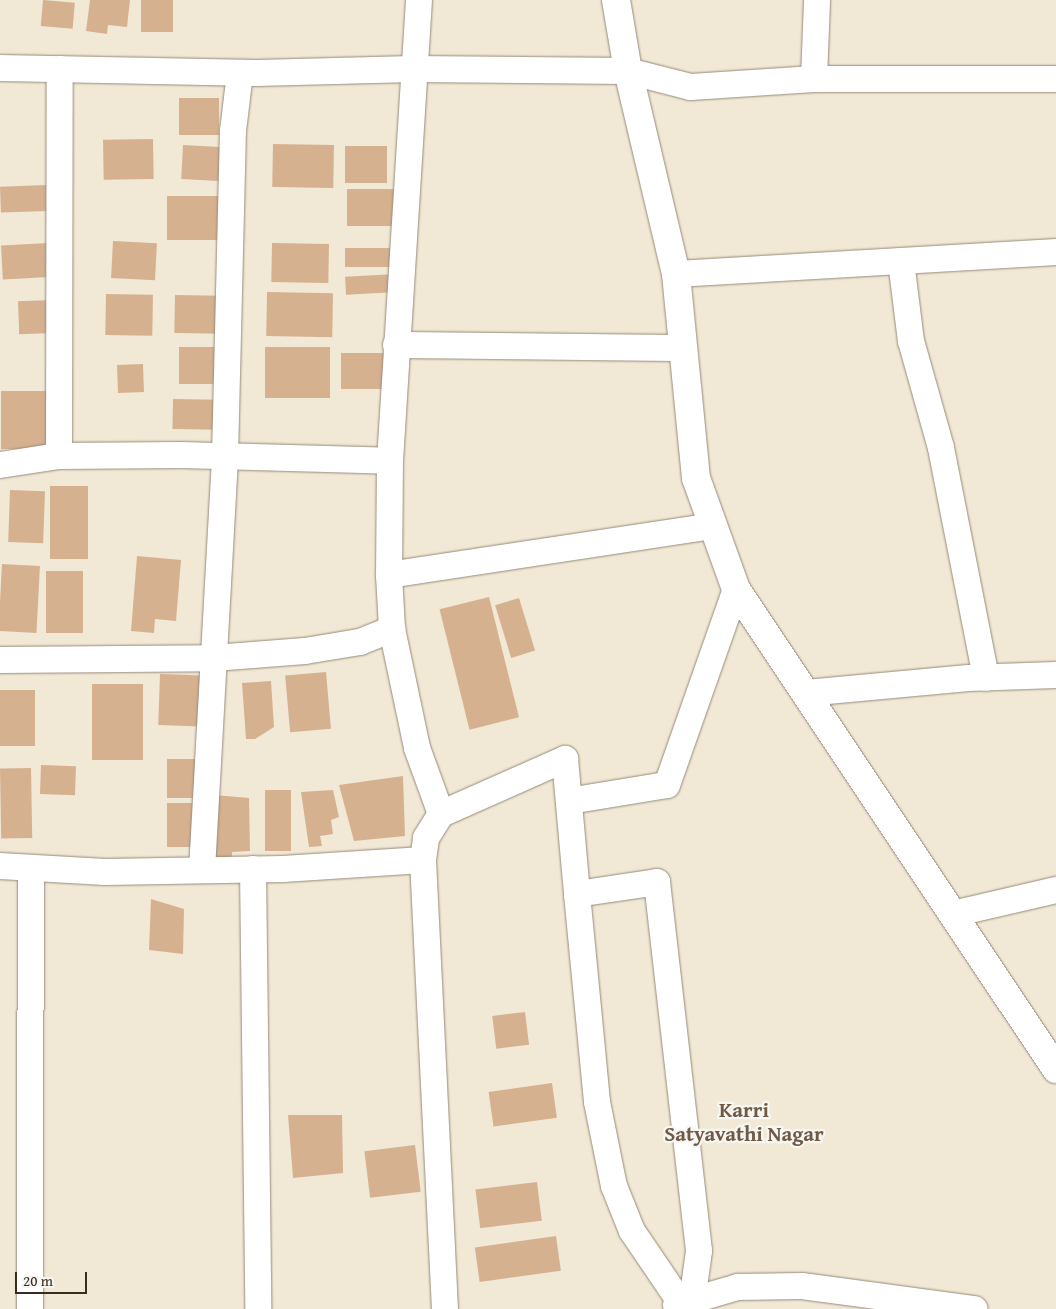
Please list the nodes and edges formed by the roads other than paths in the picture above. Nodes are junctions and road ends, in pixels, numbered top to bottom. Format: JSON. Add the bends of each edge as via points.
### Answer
{"nodes":[{"id":1,"x":419,"y":0,"type":"edge"},
{"id":2,"x":616,"y":0,"type":"edge"},
{"id":3,"x":818,"y":0,"type":"edge"},
{"id":4,"x":0,"y":68,"type":"edge"},
{"id":5,"x":60,"y":69,"type":"junction"},
{"id":6,"x":413,"y":69,"type":"junction"},
{"id":7,"x":628,"y":70,"type":"junction"},
{"id":8,"x":240,"y":73,"type":"junction"},
{"id":9,"x":814,"y":79,"type":"junction"},
{"id":10,"x":1056,"y":79,"type":"edge"},
{"id":11,"x":1056,"y":252,"type":"edge"},
{"id":12,"x":901,"y":261,"type":"junction"},
{"id":13,"x":676,"y":274,"type":"junction"},
{"id":14,"x":396,"y":345,"type":"junction"},
{"id":15,"x":683,"y":348,"type":"junction"},
{"id":16,"x":59,"y":456,"type":"junction"},
{"id":17,"x":226,"y":456,"type":"junction"},
{"id":18,"x":390,"y":461,"type":"junction"},
{"id":19,"x":0,"y":465,"type":"edge"},
{"id":20,"x":713,"y":526,"type":"junction"},
{"id":21,"x":389,"y":576,"type":"junction"},
{"id":22,"x":736,"y":589,"type":"junction"},
{"id":23,"x":392,"y":629,"type":"junction"},
{"id":24,"x":214,"y":658,"type":"junction"},
{"id":25,"x":0,"y":660,"type":"edge"},
{"id":26,"x":1056,"y":675,"type":"edge"},
{"id":27,"x":986,"y":678,"type":"junction"},
{"id":28,"x":806,"y":693,"type":"junction"},
{"id":29,"x":569,"y":802,"type":"junction"},
{"id":30,"x":441,"y":814,"type":"junction"},
{"id":31,"x":423,"y":860,"type":"junction"},
{"id":32,"x":0,"y":866,"type":"edge"},
{"id":33,"x":31,"y":868,"type":"junction"},
{"id":34,"x":253,"y":869,"type":"junction"},
{"id":35,"x":202,"y":870,"type":"junction"},
{"id":36,"x":1056,"y":890,"type":"edge"},
{"id":37,"x":578,"y":894,"type":"junction"},
{"id":38,"x":953,"y":914,"type":"junction"},
{"id":39,"x":1056,"y":1069,"type":"edge"},
{"id":40,"x":682,"y":1305,"type":"edge"},
{"id":41,"x":30,"y":1309,"type":"edge"},
{"id":42,"x":258,"y":1309,"type":"edge"},
{"id":43,"x":445,"y":1309,"type":"edge"},
{"id":44,"x":974,"y":1309,"type":"edge"}],
"edges":[{"from":1,"to":6,"type":"street"},
{"from":2,"to":7,"type":"street"},
{"from":3,"to":9,"type":"street"},
{"from":4,"to":5,"type":"street"},
{"from":5,"to":8,"type":"street"},
{"from":5,"to":16,"type":"street"},
{"from":6,"to":7,"type":"street"},
{"from":6,"to":8,"type":"street"},
{"from":6,"to":14,"type":"street"},
{"from":7,"to":9,"type":"street","via":[[691,87]]},
{"from":7,"to":13,"type":"street"},
{"from":8,"to":17,"type":"street","via":[[233,131]]},
{"from":9,"to":10,"type":"street"},
{"from":11,"to":12,"type":"street"},
{"from":12,"to":13,"type":"street"},
{"from":12,"to":27,"type":"street","via":[[912,341],[941,448]]},
{"from":13,"to":15,"type":"street"},
{"from":14,"to":15,"type":"street"},
{"from":14,"to":18,"type":"street"},
{"from":15,"to":20,"type":"street","via":[[696,478]]},
{"from":16,"to":17,"type":"street"},
{"from":16,"to":19,"type":"street"},
{"from":17,"to":18,"type":"street"},
{"from":17,"to":24,"type":"street"},
{"from":18,"to":21,"type":"street"},
{"from":20,"to":21,"type":"street"},
{"from":20,"to":22,"type":"street"},
{"from":21,"to":23,"type":"street"},
{"from":22,"to":28,"type":"street"},
{"from":22,"to":29,"type":"street","via":[[667,785]]},
{"from":23,"to":24,"type":"street","via":[[360,642],[314,650]]},
{"from":23,"to":30,"type":"street","via":[[417,748]]},
{"from":24,"to":25,"type":"street"},
{"from":24,"to":35,"type":"street"},
{"from":26,"to":27,"type":"street"},
{"from":27,"to":28,"type":"street"},
{"from":28,"to":38,"type":"street"},
{"from":29,"to":30,"type":"street","via":[[565,758]]},
{"from":29,"to":37,"type":"street"},
{"from":30,"to":31,"type":"street","via":[[426,838]]},
{"from":31,"to":34,"type":"street"},
{"from":31,"to":43,"type":"street"},
{"from":32,"to":33,"type":"street"},
{"from":33,"to":35,"type":"street","via":[[105,872]]},
{"from":33,"to":41,"type":"street"},
{"from":34,"to":35,"type":"street"},
{"from":34,"to":42,"type":"street"},
{"from":36,"to":38,"type":"street"},
{"from":37,"to":40,"type":"street","via":[[597,1102],[614,1186],[632,1231]]},
{"from":37,"to":40,"type":"street","via":[[657,882],[699,1251]]},
{"from":38,"to":39,"type":"street"},
{"from":40,"to":44,"type":"street","via":[[738,1287],[802,1286]]}]}
